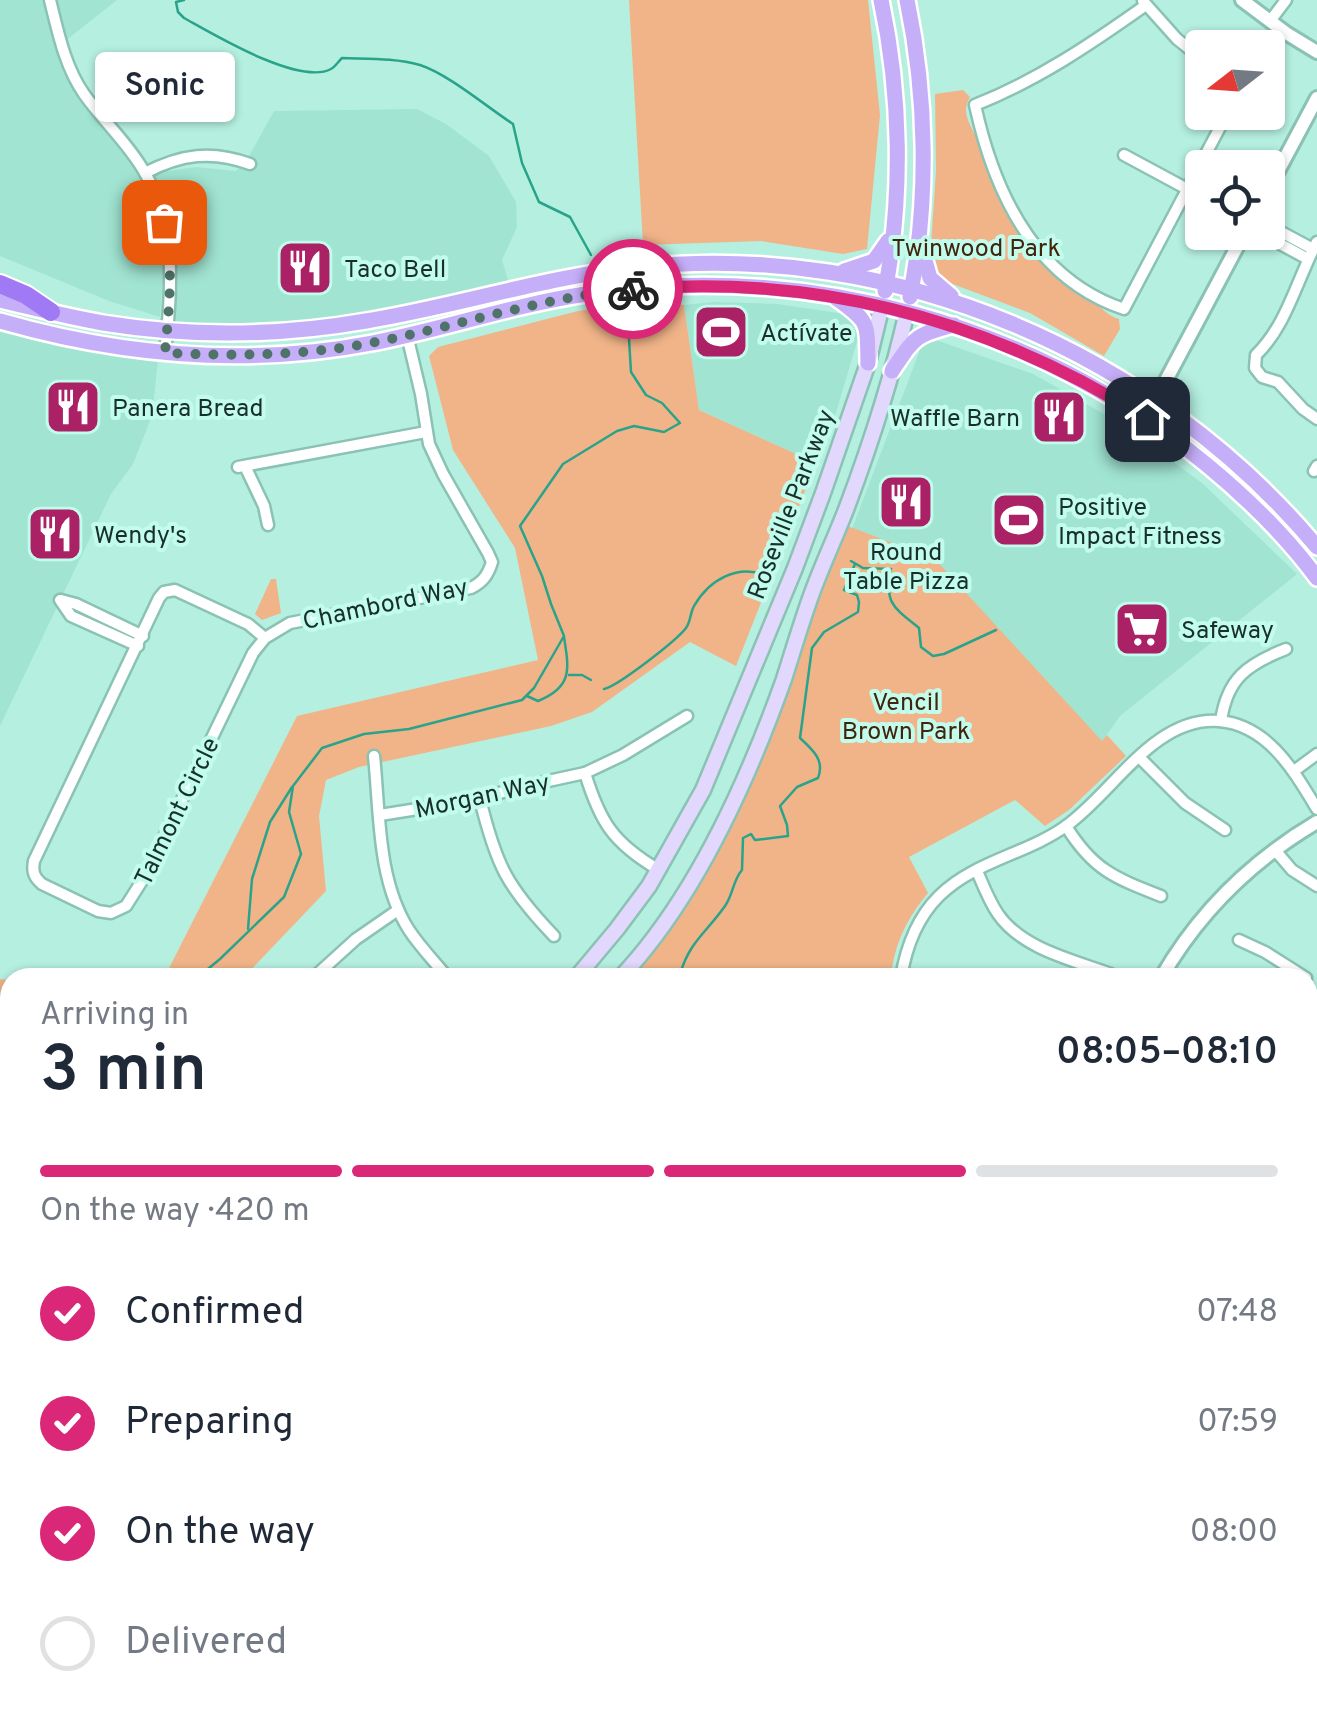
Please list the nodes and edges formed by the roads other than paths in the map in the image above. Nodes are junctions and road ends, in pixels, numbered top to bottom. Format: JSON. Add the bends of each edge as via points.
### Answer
{"nodes":[{"id":1,"x":50,"y":0,"type":"edge"},
{"id":2,"x":881,"y":0,"type":"edge"},
{"id":3,"x":908,"y":0,"type":"edge"},
{"id":4,"x":1242,"y":0,"type":"edge"},
{"id":5,"x":1286,"y":0,"type":"edge"},
{"id":6,"x":1144,"y":3,"type":"edge"},
{"id":7,"x":1270,"y":22,"type":"junction"},
{"id":8,"x":1185,"y":46,"type":"edge"},
{"id":9,"x":1317,"y":52,"type":"edge"},
{"id":10,"x":1317,"y":98,"type":"edge"},
{"id":11,"x":1124,"y":155,"type":"dead end"},
{"id":12,"x":1285,"y":158,"type":"edge"},
{"id":13,"x":250,"y":164,"type":"dead end"},
{"id":14,"x":145,"y":172,"type":"junction"},
{"id":15,"x":1185,"y":187,"type":"edge"},
{"id":16,"x":1185,"y":195,"type":"edge"},
{"id":17,"x":893,"y":233,"type":"junction"},
{"id":18,"x":1285,"y":234,"type":"edge"},
{"id":19,"x":918,"y":236,"type":"junction"},
{"id":20,"x":1285,"y":241,"type":"edge"},
{"id":21,"x":1235,"y":250,"type":"edge"},
{"id":22,"x":1313,"y":250,"type":"edge"},
{"id":23,"x":838,"y":273,"type":"junction"},
{"id":24,"x":886,"y":282,"type":"junction"},
{"id":25,"x":0,"y":284,"type":"edge"},
{"id":26,"x":912,"y":289,"type":"junction"},
{"id":27,"x":495,"y":293,"type":"junction"},
{"id":28,"x":833,"y":296,"type":"junction"},
{"id":29,"x":0,"y":300,"type":"edge"},
{"id":30,"x":958,"y":302,"type":"junction"},
{"id":31,"x":882,"y":305,"type":"junction"},
{"id":32,"x":907,"y":311,"type":"junction"},
{"id":33,"x":51,"y":312,"type":"junction"},
{"id":34,"x":0,"y":321,"type":"edge"},
{"id":35,"x":954,"y":326,"type":"junction"},
{"id":36,"x":167,"y":330,"type":"junction"},
{"id":37,"x":407,"y":335,"type":"junction"},
{"id":38,"x":165,"y":353,"type":"junction"},
{"id":39,"x":868,"y":363,"type":"junction"},
{"id":40,"x":892,"y":370,"type":"junction"},
{"id":41,"x":1154,"y":401,"type":"junction"},
{"id":42,"x":1147,"y":419,"type":"junction"},
{"id":43,"x":1317,"y":419,"type":"edge"},
{"id":44,"x":426,"y":432,"type":"junction"},
{"id":45,"x":1209,"y":442,"type":"junction"},
{"id":46,"x":268,"y":526,"type":"dead end"},
{"id":47,"x":1317,"y":547,"type":"edge"},
{"id":48,"x":1317,"y":578,"type":"edge"},
{"id":49,"x":265,"y":638,"type":"junction"},
{"id":50,"x":140,"y":641,"type":"junction"},
{"id":51,"x":1286,"y":650,"type":"dead end"},
{"id":52,"x":688,"y":716,"type":"dead end"},
{"id":53,"x":1221,"y":722,"type":"junction"},
{"id":54,"x":1317,"y":754,"type":"edge"},
{"id":55,"x":374,"y":756,"type":"dead end"},
{"id":56,"x":1140,"y":758,"type":"junction"},
{"id":57,"x":1294,"y":771,"type":"junction"},
{"id":58,"x":585,"y":773,"type":"junction"},
{"id":59,"x":480,"y":799,"type":"junction"},
{"id":60,"x":1317,"y":809,"type":"edge"},
{"id":61,"x":380,"y":815,"type":"junction"},
{"id":62,"x":1317,"y":822,"type":"edge"},
{"id":63,"x":1066,"y":826,"type":"junction"},
{"id":64,"x":1225,"y":830,"type":"dead end"},
{"id":65,"x":1274,"y":850,"type":"junction"},
{"id":66,"x":659,"y":870,"type":"junction"},
{"id":67,"x":976,"y":871,"type":"junction"},
{"id":68,"x":1317,"y":886,"type":"edge"},
{"id":69,"x":1161,"y":896,"type":"dead end"},
{"id":70,"x":398,"y":910,"type":"junction"},
{"id":71,"x":554,"y":936,"type":"dead end"},
{"id":72,"x":1239,"y":940,"type":"dead end"},
{"id":73,"x":324,"y":968,"type":"edge"},
{"id":74,"x":440,"y":968,"type":"edge"},
{"id":75,"x":584,"y":968,"type":"edge"},
{"id":76,"x":629,"y":968,"type":"edge"},
{"id":77,"x":904,"y":968,"type":"edge"},
{"id":78,"x":1095,"y":968,"type":"edge"},
{"id":79,"x":1167,"y":968,"type":"edge"},
{"id":80,"x":1289,"y":968,"type":"edge"}],
"edges":[{"from":1,"to":14,"type":"street","via":[[72,75]]},
{"from":2,"to":17,"type":"main road","name":"Roseville Parkway","via":[[896,107]]},
{"from":3,"to":19,"type":"main road","name":"Roseville Parkway","via":[[920,92]]},
{"from":4,"to":7,"type":"street"},
{"from":5,"to":7,"type":"street"},
{"from":6,"to":8,"type":"street"},
{"from":6,"to":16,"type":"street","via":[[1050,70],[975,105],[979,126],[1009,208],[1032,245],[1062,276],[1102,302],[1124,308]]},
{"from":7,"to":9,"type":"street"},
{"from":10,"to":12,"type":"street"},
{"from":11,"to":15,"type":"street"},
{"from":13,"to":14,"type":"street","via":[[204,154]]},
{"from":14,"to":36,"type":"street","via":[[170,250]]},
{"from":17,"to":23,"type":"main road","via":[[874,262]]},
{"from":17,"to":24,"type":"main road","name":"Roseville Parkway"},
{"from":18,"to":22,"type":"street"},
{"from":19,"to":26,"type":"main road","name":"Roseville Parkway"},
{"from":19,"to":30,"type":"main road","via":[[930,278]]},
{"from":20,"to":22,"type":"street"},
{"from":21,"to":41,"type":"street"},
{"from":22,"to":43,"type":"street","via":[[1269,343],[1256,354],[1255,368]]},
{"from":23,"to":24,"type":"main road"},
{"from":23,"to":27,"type":"main road","via":[[750,264],[657,265]]},
{"from":24,"to":26,"type":"main road"},
{"from":24,"to":31,"type":"main road","name":"Roseville Parkway"},
{"from":25,"to":33,"type":"highway"},
{"from":26,"to":30,"type":"main road"},
{"from":26,"to":32,"type":"main road","name":"Roseville Parkway"},
{"from":27,"to":36,"type":"main road","via":[[303,330]]},
{"from":27,"to":37,"type":"main road","via":[[483,306],[417,322]]},
{"from":28,"to":31,"type":"main road"},
{"from":28,"to":37,"type":"main road","via":[[750,287],[608,291]]},
{"from":28,"to":39,"type":"main road","via":[[867,326]]},
{"from":29,"to":33,"type":"main road"},
{"from":30,"to":41,"type":"main road","via":[[1048,339]]},
{"from":31,"to":32,"type":"main road"},
{"from":31,"to":39,"type":"main road","name":"Roseville Parkway"},
{"from":32,"to":35,"type":"main road"},
{"from":32,"to":40,"type":"main road","name":"Roseville Parkway"},
{"from":33,"to":36,"type":"main road"},
{"from":34,"to":38,"type":"main road"},
{"from":35,"to":40,"type":"main road","via":[[914,339]]},
{"from":35,"to":42,"type":"main road","via":[[1074,376]]},
{"from":36,"to":38,"type":"street"},
{"from":37,"to":38,"type":"main road","via":[[275,355]]},
{"from":37,"to":44,"type":"street","name":"Chambord Way"},
{"from":39,"to":66,"type":"main road","name":"Roseville Parkway","via":[[724,742]]},
{"from":40,"to":76,"type":"main road","name":"Roseville Parkway","via":[[746,776],[688,886]]},
{"from":41,"to":45,"type":"main road"},
{"from":42,"to":45,"type":"main road","via":[[1164,419]]},
{"from":42,"to":48,"type":"main road","via":[[1228,483]]},
{"from":44,"to":46,"type":"street","via":[[241,466]]},
{"from":44,"to":49,"type":"street","name":"Chambord Way","via":[[492,562],[486,578],[452,593],[290,623]]},
{"from":45,"to":47,"type":"main road"},
{"from":49,"to":50,"type":"street","name":"Talmont Circle","via":[[169,590]]},
{"from":49,"to":50,"type":"street","name":"Talmont Circle","via":[[133,897],[106,913],[42,884],[32,869]]},
{"from":50,"to":50,"type":"street","via":[[76,604],[60,600],[71,616]]},
{"from":51,"to":53,"type":"street","via":[[1238,677]]},
{"from":52,"to":58,"type":"street","name":"Morgan Way"},
{"from":53,"to":56,"type":"street","via":[[1174,730]]},
{"from":53,"to":57,"type":"street","via":[[1253,732]]},
{"from":54,"to":57,"type":"street"},
{"from":55,"to":61,"type":"street"},
{"from":56,"to":63,"type":"street"},
{"from":56,"to":64,"type":"street","via":[[1185,803]]},
{"from":57,"to":60,"type":"street"},
{"from":58,"to":59,"type":"street","name":"Morgan Way"},
{"from":58,"to":66,"type":"street","via":[[607,827]]},
{"from":59,"to":61,"type":"street","name":"Morgan Way"},
{"from":59,"to":71,"type":"street","via":[[505,878]]},
{"from":61,"to":70,"type":"street"},
{"from":62,"to":65,"type":"street"},
{"from":63,"to":67,"type":"street"},
{"from":63,"to":69,"type":"street","via":[[1103,870]]},
{"from":65,"to":68,"type":"street"},
{"from":65,"to":79,"type":"street","via":[[1212,905]]},
{"from":66,"to":75,"type":"main road","name":"Roseville Parkway"},
{"from":67,"to":77,"type":"street","via":[[928,909]]},
{"from":67,"to":78,"type":"street","via":[[1011,929]]},
{"from":70,"to":73,"type":"street"},
{"from":70,"to":74,"type":"street"},
{"from":72,"to":80,"type":"street"}]}
